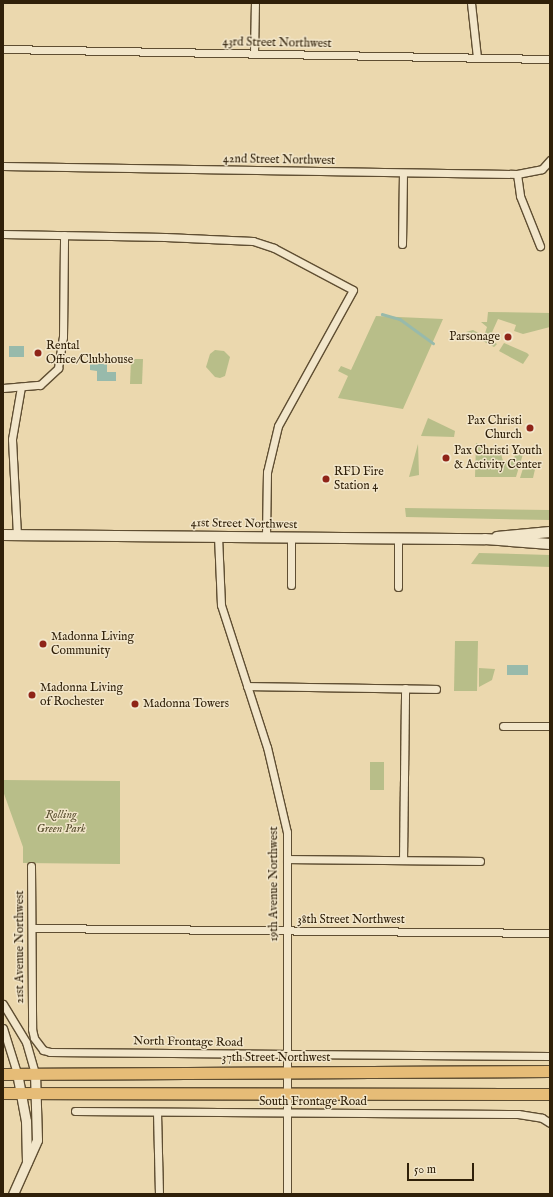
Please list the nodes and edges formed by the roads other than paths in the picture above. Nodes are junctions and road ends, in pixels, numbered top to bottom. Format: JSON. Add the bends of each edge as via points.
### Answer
{"nodes":[{"id":1,"x":255,"y":3,"type":"edge"},
{"id":2,"x":471,"y":3,"type":"edge"},
{"id":3,"x":3,"y":49,"type":"edge"},
{"id":4,"x":254,"y":53,"type":"junction"},
{"id":5,"x":477,"y":57,"type":"junction"},
{"id":6,"x":550,"y":59,"type":"edge"},
{"id":7,"x":550,"y":160,"type":"edge"},
{"id":8,"x":3,"y":166,"type":"edge"},
{"id":9,"x":403,"y":173,"type":"junction"},
{"id":10,"x":517,"y":174,"type":"junction"},
{"id":11,"x":3,"y":234,"type":"edge"},
{"id":12,"x":64,"y":235,"type":"junction"},
{"id":13,"x":402,"y":244,"type":"dead end"},
{"id":14,"x":540,"y":246,"type":"dead end"},
{"id":15,"x":21,"y":387,"type":"junction"},
{"id":16,"x":3,"y":388,"type":"edge"},
{"id":17,"x":550,"y":532,"type":"edge"},
{"id":18,"x":3,"y":535,"type":"edge"},
{"id":19,"x":17,"y":535,"type":"junction"},
{"id":20,"x":218,"y":536,"type":"junction"},
{"id":21,"x":266,"y":537,"type":"junction"},
{"id":22,"x":291,"y":537,"type":"junction"},
{"id":23,"x":398,"y":538,"type":"junction"},
{"id":24,"x":485,"y":539,"type":"junction"},
{"id":25,"x":550,"y":544,"type":"edge"},
{"id":26,"x":291,"y":585,"type":"dead end"},
{"id":27,"x":398,"y":587,"type":"dead end"},
{"id":28,"x":247,"y":686,"type":"junction"},
{"id":29,"x":405,"y":688,"type":"junction"},
{"id":30,"x":436,"y":688,"type":"dead end"},
{"id":31,"x":503,"y":726,"type":"dead end"},
{"id":32,"x":550,"y":726,"type":"edge"},
{"id":33,"x":287,"y":859,"type":"junction"},
{"id":34,"x":403,"y":860,"type":"junction"},
{"id":35,"x":480,"y":861,"type":"dead end"},
{"id":36,"x":31,"y":866,"type":"dead end"},
{"id":37,"x":32,"y":928,"type":"junction"},
{"id":38,"x":286,"y":931,"type":"junction"},
{"id":39,"x":550,"y":933,"type":"edge"},
{"id":40,"x":3,"y":1004,"type":"edge"},
{"id":41,"x":3,"y":1028,"type":"edge"},
{"id":42,"x":32,"y":1029,"type":"joint"},
{"id":43,"x":285,"y":1054,"type":"junction"},
{"id":44,"x":550,"y":1056,"type":"edge"},
{"id":45,"x":285,"y":1070,"type":"junction"},
{"id":46,"x":550,"y":1071,"type":"edge"},
{"id":47,"x":17,"y":1073,"type":"junction"},
{"id":48,"x":35,"y":1073,"type":"junction"},
{"id":49,"x":3,"y":1074,"type":"edge"},
{"id":50,"x":20,"y":1092,"type":"junction"},
{"id":51,"x":37,"y":1092,"type":"junction"},
{"id":52,"x":285,"y":1092,"type":"junction"},
{"id":53,"x":3,"y":1093,"type":"edge"},
{"id":54,"x":550,"y":1094,"type":"edge"},
{"id":55,"x":75,"y":1111,"type":"dead end"},
{"id":56,"x":157,"y":1112,"type":"junction"},
{"id":57,"x":285,"y":1114,"type":"junction"},
{"id":58,"x":550,"y":1123,"type":"edge"},
{"id":59,"x":27,"y":1163,"type":"junction"},
{"id":60,"x":13,"y":1194,"type":"edge"},
{"id":61,"x":159,"y":1194,"type":"edge"},
{"id":62,"x":287,"y":1194,"type":"edge"}],
"edges":[{"from":1,"to":4,"type":"street"},
{"from":2,"to":5,"type":"street"},
{"from":3,"to":4,"type":"street","name":"43rd Street Northwest"},
{"from":4,"to":5,"type":"street","name":"43rd Street Northwest"},
{"from":5,"to":6,"type":"street","name":"43rd Street Northwest"},
{"from":7,"to":10,"type":"street","name":"42nd Street Northwest","via":[[542,169]]},
{"from":8,"to":9,"type":"street","name":"42nd Street Northwest"},
{"from":9,"to":10,"type":"street","name":"42nd Street Northwest"},
{"from":9,"to":13,"type":"street"},
{"from":10,"to":14,"type":"street","via":[[520,196]]},
{"from":11,"to":12,"type":"street"},
{"from":12,"to":15,"type":"street","via":[[63,337],[58,368],[40,385]]},
{"from":12,"to":21,"type":"street","via":[[252,241],[274,248],[353,290],[288,407],[274,439],[267,472]]},
{"from":15,"to":16,"type":"street"},
{"from":15,"to":19,"type":"street","via":[[12,439]]},
{"from":17,"to":24,"type":"main road","name":"41st Street Northwest"},
{"from":18,"to":19,"type":"main road","name":"41st Street Northwest"},
{"from":19,"to":20,"type":"main road","name":"41st Street Northwest"},
{"from":20,"to":21,"type":"main road","name":"41st Street Northwest"},
{"from":20,"to":28,"type":"street","name":"19th Avenue Northwest","via":[[221,604]]},
{"from":21,"to":22,"type":"main road","name":"41st Street Northwest"},
{"from":22,"to":23,"type":"main road","name":"41st Street Northwest"},
{"from":22,"to":26,"type":"street"},
{"from":23,"to":24,"type":"main road","name":"41st Street Northwest"},
{"from":23,"to":27,"type":"street"},
{"from":24,"to":25,"type":"main road","name":"41st Street Northwest"},
{"from":28,"to":29,"type":"street"},
{"from":28,"to":33,"type":"street","name":"19th Avenue Northwest","via":[[267,747],[283,812]]},
{"from":29,"to":30,"type":"street"},
{"from":29,"to":34,"type":"street"},
{"from":31,"to":32,"type":"street"},
{"from":33,"to":34,"type":"street"},
{"from":33,"to":38,"type":"street","name":"19th Avenue Northwest"},
{"from":34,"to":35,"type":"street"},
{"from":36,"to":37,"type":"street","name":"21st Avenue Northwest"},
{"from":37,"to":38,"type":"street","name":"38th Street Northwest"},
{"from":37,"to":42,"type":"street","name":"21st Avenue Northwest"},
{"from":38,"to":39,"type":"street","name":"38th Street Northwest"},
{"from":38,"to":43,"type":"street","name":"19th Avenue Northwest"},
{"from":40,"to":48,"type":"street","via":[[26,1042]]},
{"from":41,"to":47,"type":"street"},
{"from":42,"to":43,"type":"street","name":"North Frontage Road","via":[[38,1044],[50,1052]]},
{"from":43,"to":44,"type":"street","name":"North Frontage Road"},
{"from":43,"to":45,"type":"street","name":"19th Avenue Northwest"},
{"from":45,"to":46,"type":"main road","name":"37th Street Northwest"},
{"from":45,"to":48,"type":"main road","name":"37th Street Northwest"},
{"from":45,"to":52,"type":"street","name":"19th Avenue Northwest"},
{"from":47,"to":48,"type":"main road","name":"37th Street Northwest"},
{"from":47,"to":49,"type":"main road","name":"37th Street Northwest"},
{"from":47,"to":50,"type":"street"},
{"from":48,"to":51,"type":"street"},
{"from":50,"to":51,"type":"main road"},
{"from":50,"to":53,"type":"main road"},
{"from":50,"to":59,"type":"street","via":[[26,1121]]},
{"from":51,"to":52,"type":"main road"},
{"from":51,"to":59,"type":"street","via":[[36,1140]]},
{"from":52,"to":54,"type":"main road"},
{"from":52,"to":57,"type":"street","name":"19th Avenue Northwest"},
{"from":55,"to":56,"type":"street","name":"South Frontage Road"},
{"from":56,"to":57,"type":"street","name":"South Frontage Road"},
{"from":56,"to":61,"type":"street"},
{"from":57,"to":58,"type":"street","name":"South Frontage Road","via":[[518,1114],[538,1117]]},
{"from":57,"to":62,"type":"street","name":"19th Avenue Northwest"},
{"from":59,"to":60,"type":"street"}]}
